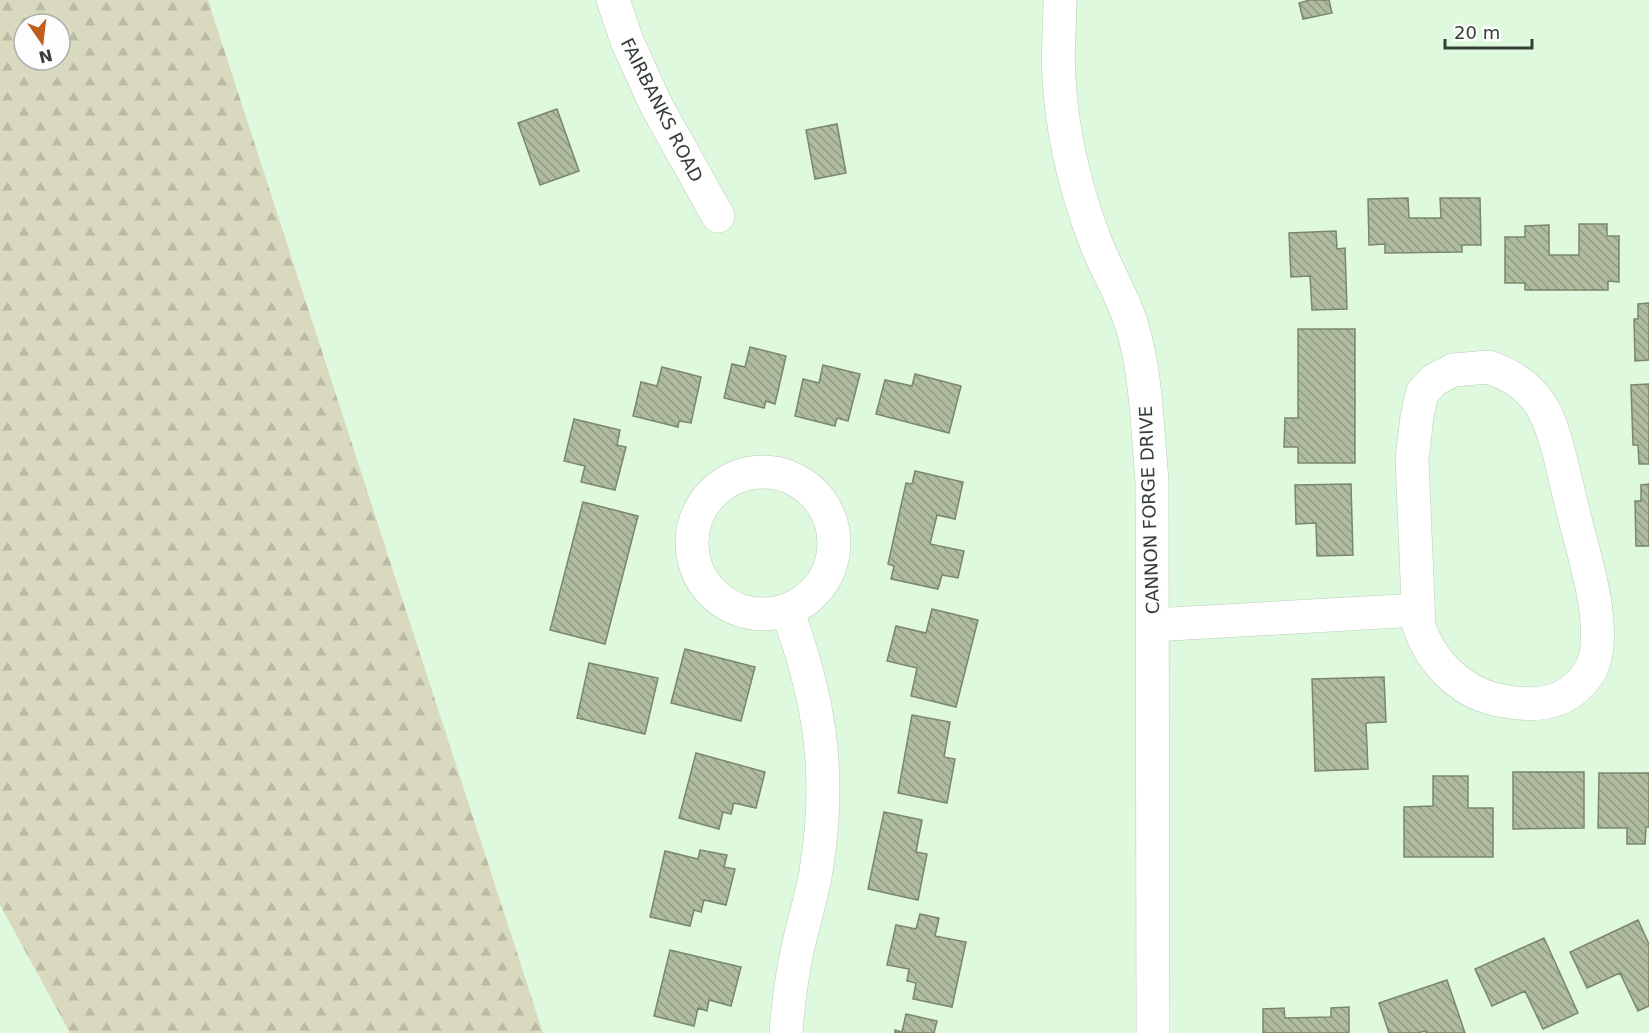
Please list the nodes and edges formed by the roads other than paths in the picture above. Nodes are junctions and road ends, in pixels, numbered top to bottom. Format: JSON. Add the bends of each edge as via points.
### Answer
{"nodes":[{"id":1,"x":613,"y":0,"type":"edge"},
{"id":2,"x":1060,"y":0,"type":"edge"},
{"id":3,"x":718,"y":216,"type":"dead end"},
{"id":4,"x":787,"y":610,"type":"junction"},
{"id":5,"x":1418,"y":610,"type":"junction"},
{"id":6,"x":1153,"y":625,"type":"junction"},
{"id":7,"x":786,"y":1033,"type":"edge"},
{"id":8,"x":1153,"y":1033,"type":"edge"}],
"edges":[{"from":1,"to":3,"type":"street","name":"FAIRBANKS ROAD","via":[[656,105]]},
{"from":2,"to":6,"type":"street","name":"CANNON FORGE DRIVE","via":[[1059,77],[1064,130],[1094,239],[1131,325],[1141,362],[1152,480]]},
{"from":4,"to":4,"type":"street","via":[[770,614],[734,608],[718,598],[697,570],[693,552],[697,517],[706,501],[734,478],[769,472],[786,476],[802,483],[826,509],[832,525],[833,551],[826,576],[803,602]]},
{"from":4,"to":7,"type":"street","via":[[817,713],[824,766],[823,825],[792,982]]},
{"from":5,"to":5,"type":"street","via":[[1419,626],[1434,655],[1461,684],[1481,696],[1536,704],[1564,697],[1582,682],[1595,659],[1594,595],[1544,408],[1527,387],[1489,367],[1453,370],[1434,380],[1422,393],[1412,459]]},
{"from":5,"to":6,"type":"street"},
{"from":6,"to":8,"type":"street","name":"CANNON FORGE DRIVE"}]}
